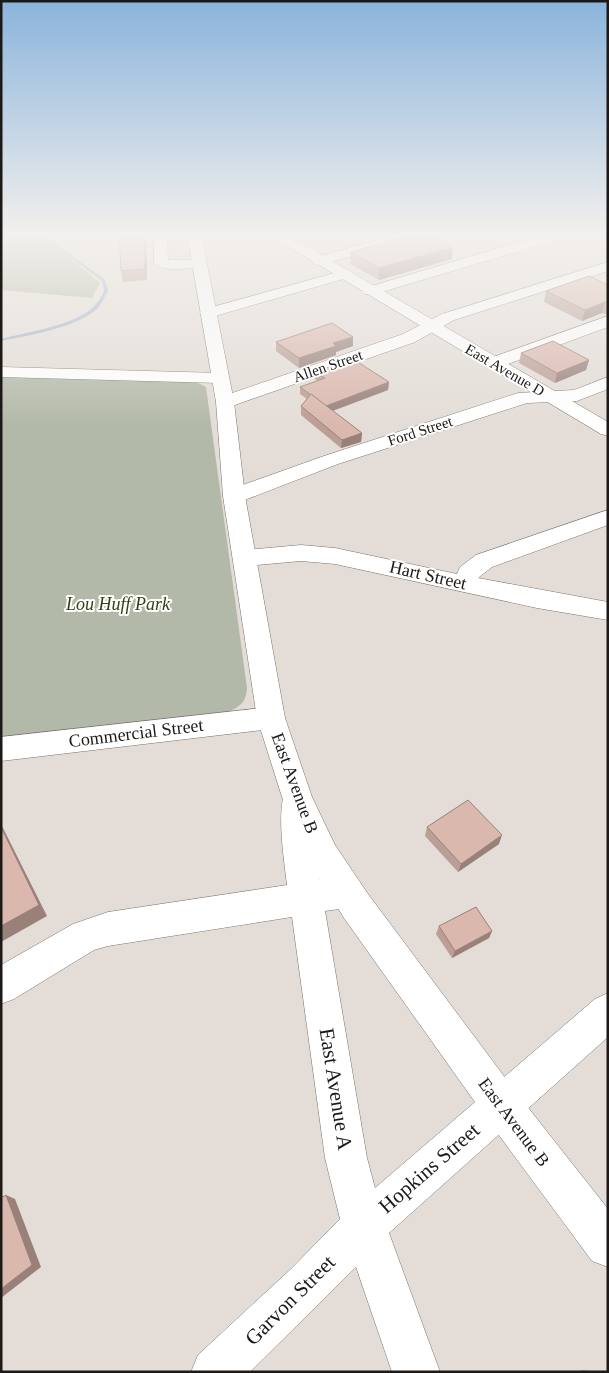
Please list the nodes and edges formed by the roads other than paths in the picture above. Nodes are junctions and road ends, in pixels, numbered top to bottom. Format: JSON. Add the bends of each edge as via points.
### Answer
{"nodes":[{"id":1,"x":205,"y":297,"type":"edge"},
{"id":2,"x":266,"y":297,"type":"edge"},
{"id":3,"x":380,"y":297,"type":"edge"},
{"id":4,"x":510,"y":297,"type":"edge"},
{"id":5,"x":208,"y":314,"type":"junction"},
{"id":6,"x":608,"y":321,"type":"edge"},
{"id":7,"x":430,"y":326,"type":"junction"},
{"id":8,"x":494,"y":363,"type":"junction"},
{"id":9,"x":1,"y":372,"type":"edge"},
{"id":10,"x":220,"y":378,"type":"junction"},
{"id":11,"x":608,"y":382,"type":"edge"},
{"id":12,"x":552,"y":397,"type":"junction"},
{"id":13,"x":225,"y":402,"type":"junction"},
{"id":14,"x":608,"y":430,"type":"edge"},
{"id":15,"x":234,"y":496,"type":"junction"},
{"id":16,"x":608,"y":517,"type":"edge"},
{"id":17,"x":246,"y":558,"type":"junction"},
{"id":18,"x":463,"y":584,"type":"junction"},
{"id":19,"x":608,"y":611,"type":"edge"},
{"id":20,"x":271,"y":718,"type":"junction"},
{"id":21,"x":1,"y":749,"type":"edge"},
{"id":22,"x":297,"y":797,"type":"junction"},
{"id":23,"x":347,"y":892,"type":"junction"},
{"id":24,"x":306,"y":898,"type":"junction"},
{"id":25,"x":1,"y":986,"type":"edge"},
{"id":26,"x":608,"y":1012,"type":"edge"},
{"id":27,"x":500,"y":1106,"type":"junction"},
{"id":28,"x":364,"y":1226,"type":"junction"},
{"id":29,"x":608,"y":1245,"type":"edge"},
{"id":30,"x":215,"y":1372,"type":"edge"},
{"id":31,"x":416,"y":1372,"type":"edge"}],
"edges":[{"from":1,"to":5,"type":"street","name":"East Avenue B"},
{"from":2,"to":5,"type":"street"},
{"from":3,"to":7,"type":"street","name":"East Avenue D"},
{"from":4,"to":7,"type":"street","name":"Allen Street"},
{"from":5,"to":10,"type":"street","name":"East Avenue B"},
{"from":6,"to":8,"type":"street"},
{"from":7,"to":8,"type":"street","name":"East Avenue D"},
{"from":7,"to":13,"type":"street","name":"Allen Street","via":[[409,338]]},
{"from":8,"to":12,"type":"street","name":"East Avenue D"},
{"from":9,"to":10,"type":"street"},
{"from":10,"to":13,"type":"street","name":"East Avenue B"},
{"from":11,"to":12,"type":"street","name":"Ford Street","via":[[577,394]]},
{"from":12,"to":14,"type":"street","name":"East Avenue D"},
{"from":12,"to":15,"type":"street","name":"Ford Street","via":[[526,397],[331,460]]},
{"from":13,"to":15,"type":"street","name":"East Avenue B"},
{"from":15,"to":17,"type":"street","name":"East Avenue B"},
{"from":16,"to":18,"type":"street","via":[[484,561],[469,573]]},
{"from":17,"to":18,"type":"street","name":"Hart Street","via":[[301,553],[335,556]]},
{"from":17,"to":20,"type":"street","name":"East Avenue B"},
{"from":18,"to":19,"type":"street","name":"Hart Street"},
{"from":20,"to":21,"type":"street","name":"Commercial Street"},
{"from":20,"to":22,"type":"street","name":"East Avenue B"},
{"from":22,"to":23,"type":"street","name":"East Avenue B","via":[[323,855]]},
{"from":22,"to":24,"type":"street","name":"East Avenue A","via":[[299,852]]},
{"from":23,"to":24,"type":"street"},
{"from":23,"to":27,"type":"street","name":"East Avenue B"},
{"from":24,"to":25,"type":"street","via":[[108,929],[85,936]]},
{"from":24,"to":28,"type":"street","name":"East Avenue A","via":[[346,1158]]},
{"from":26,"to":27,"type":"street","name":"Hopkins Street"},
{"from":27,"to":28,"type":"street","name":"Hopkins Street"},
{"from":27,"to":29,"type":"street","name":"East Avenue B"},
{"from":28,"to":30,"type":"street","name":"Garvon Street"},
{"from":28,"to":31,"type":"street","name":"East Avenue A"}]}
